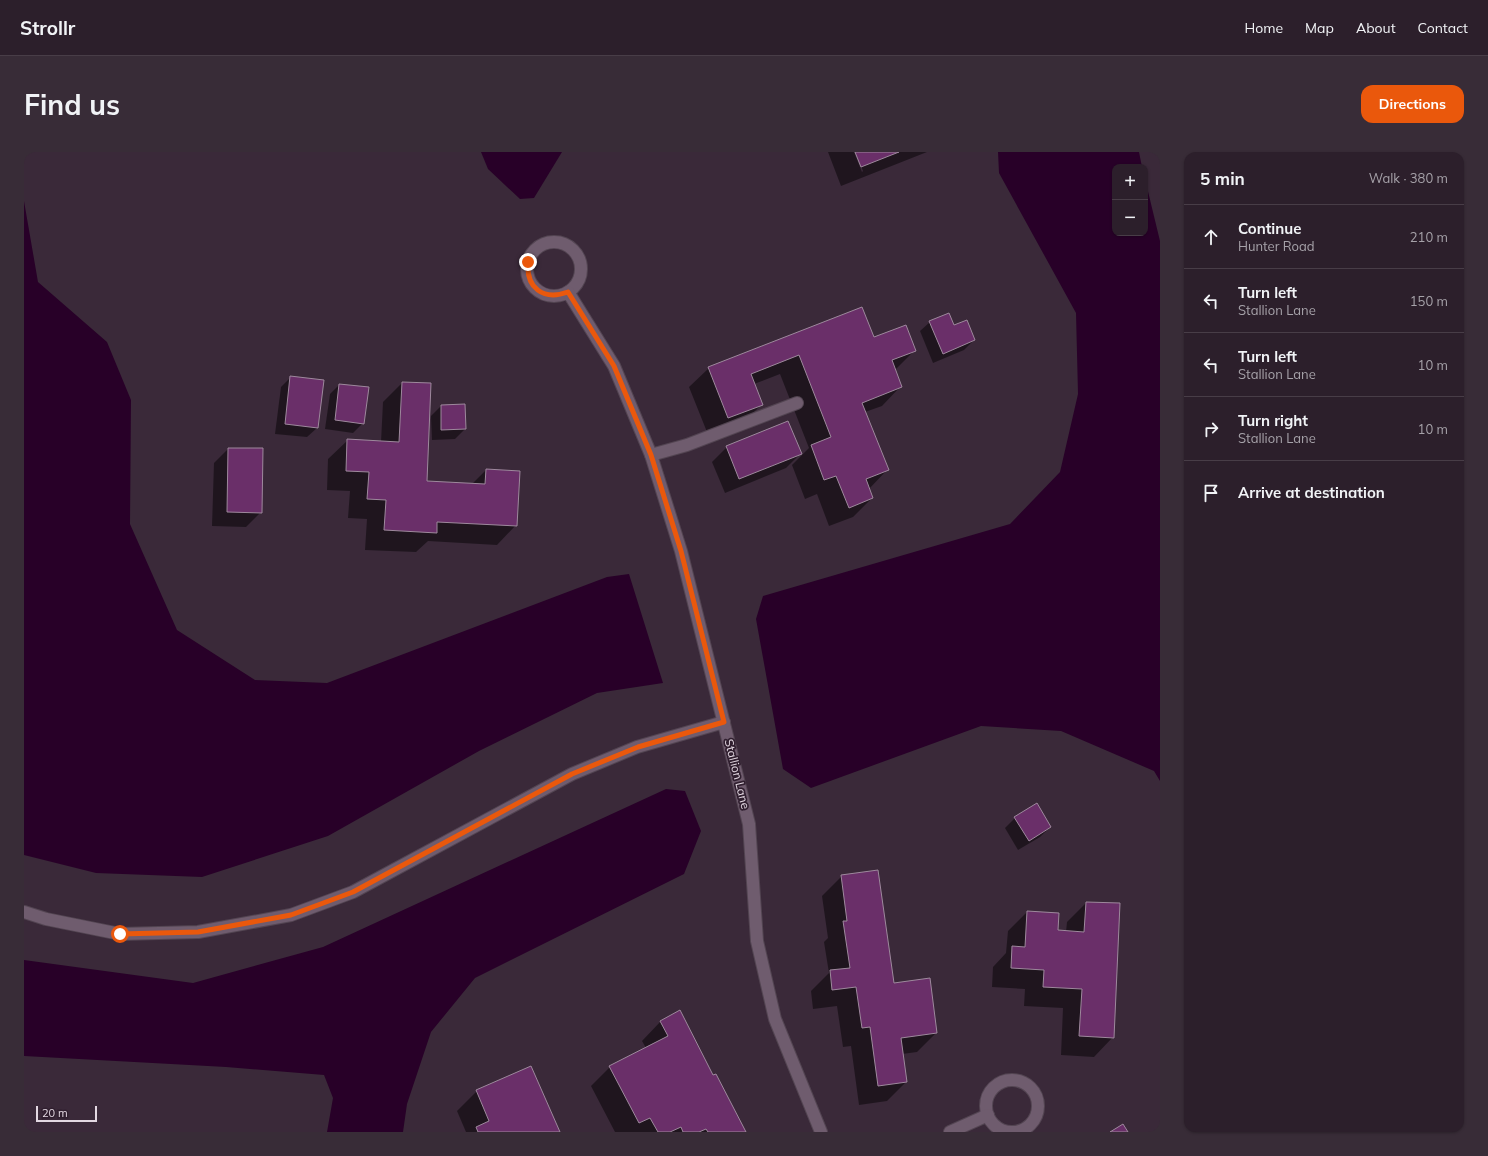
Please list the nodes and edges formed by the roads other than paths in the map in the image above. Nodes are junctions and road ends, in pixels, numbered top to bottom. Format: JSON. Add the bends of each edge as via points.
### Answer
{"nodes":[{"id":1,"x":568,"y":292,"type":"junction"},
{"id":2,"x":798,"y":403,"type":"dead end"},
{"id":3,"x":651,"y":455,"type":"junction"},
{"id":4,"x":724,"y":722,"type":"junction"},
{"id":5,"x":24,"y":912,"type":"edge"},
{"id":6,"x":988,"y":1115,"type":"junction"},
{"id":7,"x":821,"y":1132,"type":"edge"},
{"id":8,"x":950,"y":1132,"type":"edge"}],
"edges":[{"from":1,"to":1,"type":"street","via":[[580,276],[577,255],[570,247],[560,243],[540,245],[528,262],[527,273],[531,282],[547,295],[558,296]]},
{"from":1,"to":3,"type":"street","name":"Stallion Lane","via":[[614,366]]},
{"from":2,"to":3,"type":"street","via":[[687,445]]},
{"from":3,"to":4,"type":"street","name":"Stallion Lane","via":[[681,551]]},
{"from":4,"to":5,"type":"street","via":[[638,747],[572,774],[353,892],[291,915],[198,932],[120,934]]},
{"from":4,"to":7,"type":"street","name":"Stallion Lane","via":[[749,824],[757,941],[775,1019]]},
{"from":6,"to":6,"type":"street","via":[[1002,1130],[1022,1130],[1036,1116],[1036,1096],[1031,1087],[1022,1082],[1002,1081],[988,1095]]},
{"from":6,"to":8,"type":"street"}]}
